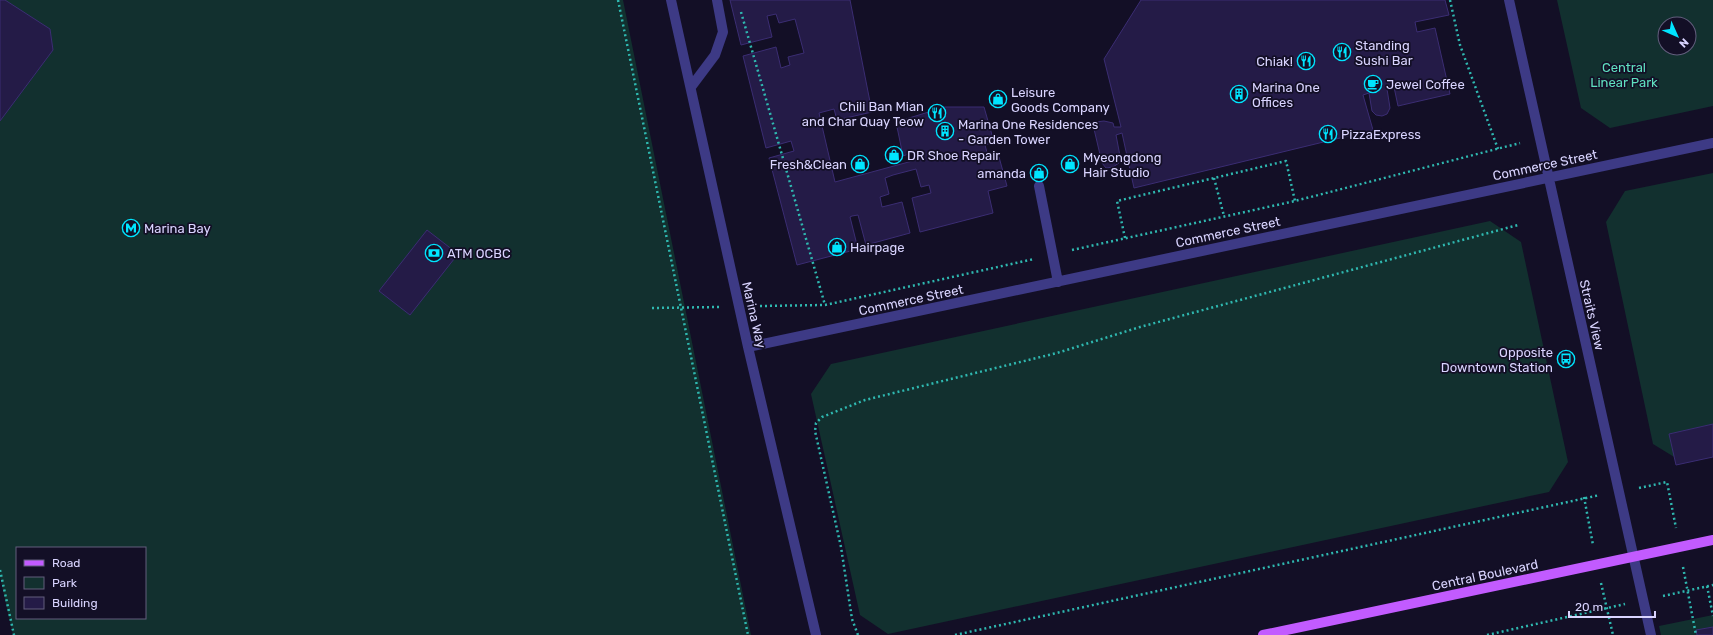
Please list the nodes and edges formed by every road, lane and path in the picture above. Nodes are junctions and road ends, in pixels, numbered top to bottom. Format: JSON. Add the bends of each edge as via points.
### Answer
{"nodes":[{"id":1,"x":618,"y":0,"type":"edge"},
{"id":2,"x":671,"y":0,"type":"edge"},
{"id":3,"x":717,"y":0,"type":"edge"},
{"id":4,"x":1450,"y":0,"type":"edge"},
{"id":5,"x":1508,"y":0,"type":"edge"},
{"id":6,"x":740,"y":8,"type":"dead end"},
{"id":7,"x":691,"y":87,"type":"junction"},
{"id":8,"x":1538,"y":138,"type":"junction"},
{"id":9,"x":1713,"y":143,"type":"edge"},
{"id":10,"x":1498,"y":149,"type":"junction"},
{"id":11,"x":1214,"y":178,"type":"junction"},
{"id":12,"x":1548,"y":178,"type":"junction"},
{"id":13,"x":1039,"y":186,"type":"dead end"},
{"id":14,"x":1295,"y":201,"type":"junction"},
{"id":15,"x":1224,"y":216,"type":"junction"},
{"id":16,"x":1518,"y":225,"type":"dead end"},
{"id":17,"x":1125,"y":238,"type":"junction"},
{"id":18,"x":1052,"y":254,"type":"junction"},
{"id":19,"x":1058,"y":282,"type":"junction"},
{"id":20,"x":825,"y":305,"type":"junction"},
{"id":21,"x":739,"y":307,"type":"junction"},
{"id":22,"x":652,"y":308,"type":"dead end"},
{"id":23,"x":681,"y":308,"type":"junction"},
{"id":24,"x":748,"y":348,"type":"junction"},
{"id":25,"x":1619,"y":492,"type":"junction"},
{"id":26,"x":1584,"y":497,"type":"junction"},
{"id":27,"x":1713,"y":540,"type":"edge"},
{"id":28,"x":1679,"y":547,"type":"junction"},
{"id":29,"x":1634,"y":557,"type":"junction"},
{"id":30,"x":1597,"y":565,"type":"junction"},
{"id":31,"x":0,"y":570,"type":"edge"},
{"id":32,"x":1713,"y":585,"type":"edge"},
{"id":33,"x":1707,"y":586,"type":"junction"},
{"id":34,"x":1688,"y":591,"type":"junction"},
{"id":35,"x":1643,"y":600,"type":"junction"},
{"id":36,"x":1606,"y":608,"type":"junction"},
{"id":37,"x":1713,"y":616,"type":"edge"},
{"id":38,"x":14,"y":635,"type":"edge"},
{"id":39,"x":748,"y":635,"type":"edge"},
{"id":40,"x":816,"y":635,"type":"edge"},
{"id":41,"x":858,"y":635,"type":"edge"},
{"id":42,"x":955,"y":635,"type":"edge"},
{"id":43,"x":1263,"y":635,"type":"edge"},
{"id":44,"x":1487,"y":635,"type":"edge"},
{"id":45,"x":1613,"y":635,"type":"edge"},
{"id":46,"x":1650,"y":635,"type":"edge"},
{"id":47,"x":1696,"y":635,"type":"edge"}],
"edges":[{"from":1,"to":23,"type":"path"},
{"from":2,"to":7,"type":"street","name":"Marina Way"},
{"from":3,"to":7,"type":"street","via":[[723,32],[715,55]]},
{"from":4,"to":10,"type":"path","via":[[1460,45]]},
{"from":5,"to":8,"type":"street","name":"Straits View"},
{"from":6,"to":20,"type":"path"},
{"from":7,"to":21,"type":"street","name":"Marina Way"},
{"from":8,"to":10,"type":"path"},
{"from":8,"to":12,"type":"street","name":"Straits View"},
{"from":9,"to":12,"type":"street","name":"Commerce Street"},
{"from":10,"to":14,"type":"path"},
{"from":11,"to":14,"type":"path","via":[[1286,161]]},
{"from":11,"to":15,"type":"path"},
{"from":11,"to":17,"type":"path","via":[[1117,200]]},
{"from":12,"to":19,"type":"street","name":"Commerce Street"},
{"from":12,"to":25,"type":"street","name":"Straits View"},
{"from":13,"to":18,"type":"street"},
{"from":14,"to":15,"type":"path"},
{"from":15,"to":17,"type":"path"},
{"from":16,"to":41,"type":"path","via":[[1147,325],[1057,353],[865,400],[822,417],[816,423],[815,430],[841,547],[852,619]]},
{"from":17,"to":18,"type":"path"},
{"from":18,"to":19,"type":"street"},
{"from":18,"to":20,"type":"path"},
{"from":19,"to":24,"type":"street","name":"Commerce Street"},
{"from":20,"to":21,"type":"path"},
{"from":21,"to":23,"type":"path"},
{"from":21,"to":24,"type":"street","name":"Marina Way"},
{"from":22,"to":23,"type":"path"},
{"from":23,"to":39,"type":"path"},
{"from":24,"to":40,"type":"street","name":"Marina Way"},
{"from":25,"to":26,"type":"path"},
{"from":25,"to":28,"type":"path","via":[[1667,482]]},
{"from":25,"to":29,"type":"street","name":"Straits View"},
{"from":26,"to":30,"type":"path"},
{"from":26,"to":42,"type":"path"},
{"from":27,"to":28,"type":"main road","name":"Central Boulevard"},
{"from":28,"to":29,"type":"main road","name":"Central Boulevard"},
{"from":28,"to":34,"type":"path"},
{"from":29,"to":30,"type":"main road","name":"Central Boulevard"},
{"from":29,"to":35,"type":"street","name":"Straits View"},
{"from":30,"to":36,"type":"path"},
{"from":30,"to":43,"type":"main road","name":"Central Boulevard"},
{"from":31,"to":38,"type":"path"},
{"from":32,"to":33,"type":"path"},
{"from":33,"to":34,"type":"path"},
{"from":33,"to":37,"type":"path"},
{"from":34,"to":35,"type":"path"},
{"from":34,"to":47,"type":"path"},
{"from":35,"to":36,"type":"path"},
{"from":35,"to":46,"type":"street","name":"Straits View"},
{"from":36,"to":44,"type":"path"},
{"from":36,"to":45,"type":"path"}]}
